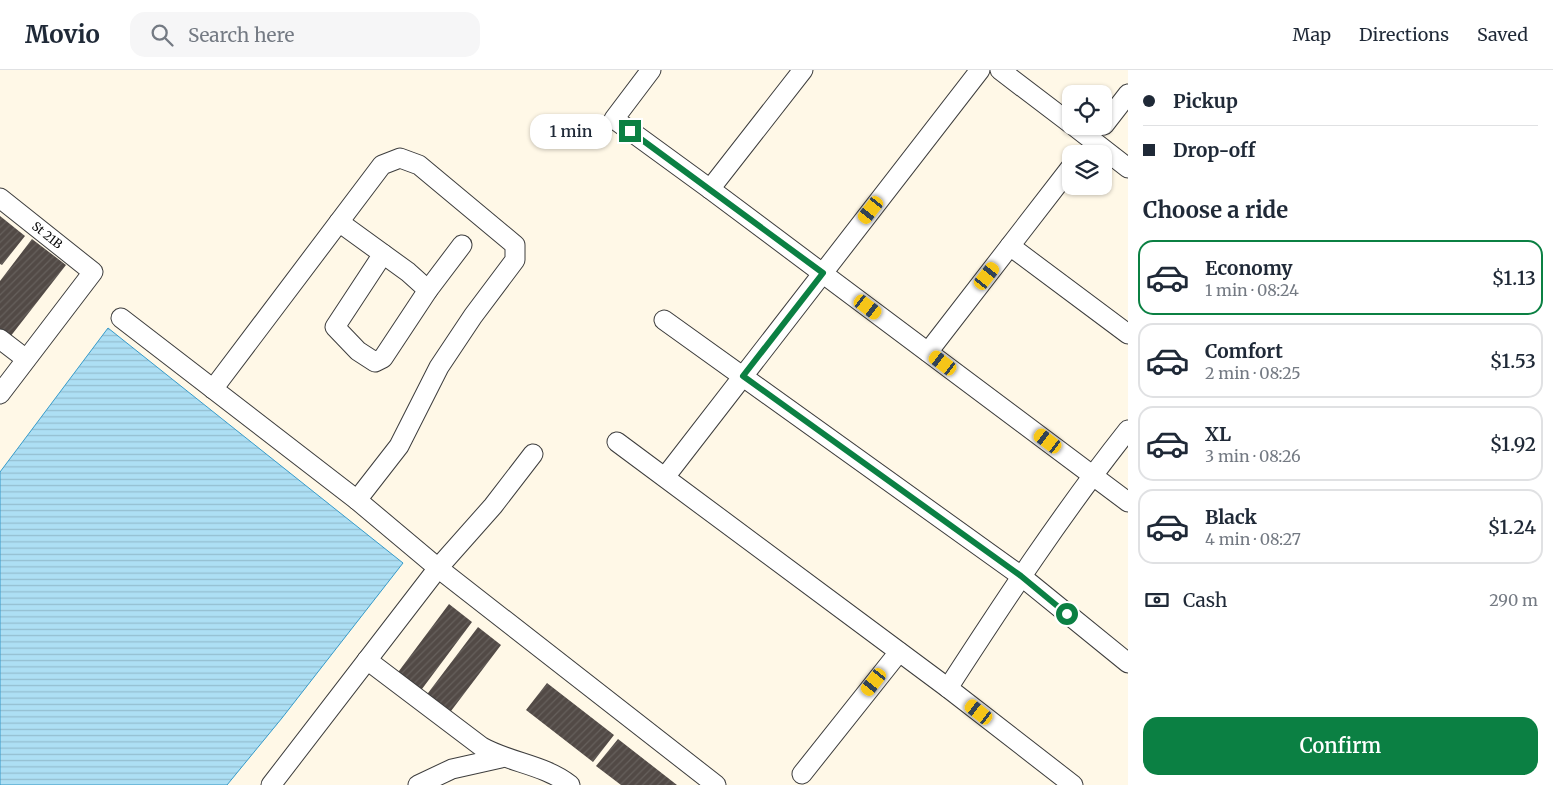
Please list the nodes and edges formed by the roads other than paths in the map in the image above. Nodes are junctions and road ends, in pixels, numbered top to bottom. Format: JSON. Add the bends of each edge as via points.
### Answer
{"nodes":[{"id":1,"x":651,"y":70,"type":"edge"},
{"id":2,"x":803,"y":70,"type":"edge"},
{"id":3,"x":980,"y":70,"type":"edge"},
{"id":4,"x":1000,"y":70,"type":"edge"},
{"id":5,"x":1128,"y":94,"type":"edge"},
{"id":6,"x":1062,"y":117,"type":"edge"},
{"id":7,"x":1095,"y":136,"type":"edge"},
{"id":8,"x":1128,"y":168,"type":"edge"},
{"id":9,"x":1062,"y":179,"type":"edge"},
{"id":10,"x":710,"y":189,"type":"junction"},
{"id":11,"x":0,"y":198,"type":"edge"},
{"id":12,"x":339,"y":222,"type":"junction"},
{"id":13,"x":462,"y":245,"type":"dead end"},
{"id":14,"x":1010,"y":246,"type":"junction"},
{"id":15,"x":384,"y":254,"type":"junction"},
{"id":16,"x":823,"y":273,"type":"junction"},
{"id":17,"x":428,"y":290,"type":"junction"},
{"id":18,"x":121,"y":318,"type":"dead end"},
{"id":19,"x":664,"y":320,"type":"dead end"},
{"id":20,"x":1128,"y":334,"type":"edge"},
{"id":21,"x":0,"y":339,"type":"edge"},
{"id":22,"x":928,"y":352,"type":"junction"},
{"id":23,"x":26,"y":359,"type":"junction"},
{"id":24,"x":743,"y":376,"type":"junction"},
{"id":25,"x":213,"y":389,"type":"junction"},
{"id":26,"x":0,"y":394,"type":"edge"},
{"id":27,"x":1128,"y":430,"type":"edge"},
{"id":28,"x":617,"y":442,"type":"dead end"},
{"id":29,"x":533,"y":454,"type":"dead end"},
{"id":30,"x":1093,"y":474,"type":"junction"},
{"id":31,"x":665,"y":477,"type":"junction"},
{"id":32,"x":357,"y":500,"type":"junction"},
{"id":33,"x":1128,"y":502,"type":"edge"},
{"id":34,"x":438,"y":568,"type":"junction"},
{"id":35,"x":1021,"y":576,"type":"junction"},
{"id":36,"x":899,"y":652,"type":"junction"},
{"id":37,"x":367,"y":660,"type":"junction"},
{"id":38,"x":1128,"y":664,"type":"edge"},
{"id":39,"x":948,"y":688,"type":"junction"},
{"id":40,"x":501,"y":758,"type":"junction"},
{"id":41,"x":802,"y":774,"type":"dead end"},
{"id":42,"x":271,"y":785,"type":"edge"},
{"id":43,"x":418,"y":785,"type":"edge"},
{"id":44,"x":570,"y":785,"type":"edge"},
{"id":45,"x":716,"y":785,"type":"edge"},
{"id":46,"x":1072,"y":785,"type":"edge"}],
"edges":[{"from":1,"to":10,"type":"street","via":[[614,120]]},
{"from":2,"to":10,"type":"street"},
{"from":3,"to":16,"type":"street"},
{"from":4,"to":6,"type":"street"},
{"from":5,"to":7,"type":"street"},
{"from":7,"to":8,"type":"street"},
{"from":9,"to":14,"type":"street"},
{"from":10,"to":16,"type":"street"},
{"from":11,"to":23,"type":"street","via":[[93,272]]},
{"from":12,"to":15,"type":"street"},
{"from":12,"to":25,"type":"street"},
{"from":12,"to":32,"type":"street","via":[[382,165],[400,158],[419,165],[514,245],[515,260],[439,367],[399,446]]},
{"from":13,"to":17,"type":"street"},
{"from":14,"to":20,"type":"street"},
{"from":14,"to":22,"type":"street"},
{"from":15,"to":17,"type":"street"},
{"from":15,"to":17,"type":"street","via":[[335,327],[366,358],[375,362],[383,358]]},
{"from":16,"to":22,"type":"street"},
{"from":16,"to":24,"type":"street"},
{"from":18,"to":25,"type":"street"},
{"from":19,"to":24,"type":"street"},
{"from":21,"to":23,"type":"street"},
{"from":22,"to":30,"type":"street"},
{"from":23,"to":26,"type":"street"},
{"from":24,"to":31,"type":"street"},
{"from":24,"to":35,"type":"street"},
{"from":25,"to":32,"type":"street"},
{"from":27,"to":30,"type":"street"},
{"from":28,"to":31,"type":"street"},
{"from":29,"to":34,"type":"street","via":[[493,506]]},
{"from":30,"to":33,"type":"street"},
{"from":30,"to":35,"type":"street"},
{"from":31,"to":36,"type":"street"},
{"from":32,"to":34,"type":"street"},
{"from":34,"to":37,"type":"street"},
{"from":34,"to":45,"type":"street"},
{"from":35,"to":38,"type":"street"},
{"from":35,"to":39,"type":"street"},
{"from":36,"to":39,"type":"street"},
{"from":36,"to":41,"type":"street"},
{"from":37,"to":40,"type":"street"},
{"from":37,"to":42,"type":"street"},
{"from":39,"to":46,"type":"street"},
{"from":40,"to":43,"type":"street","via":[[452,769]]},
{"from":40,"to":44,"type":"street","via":[[557,775]]}]}
